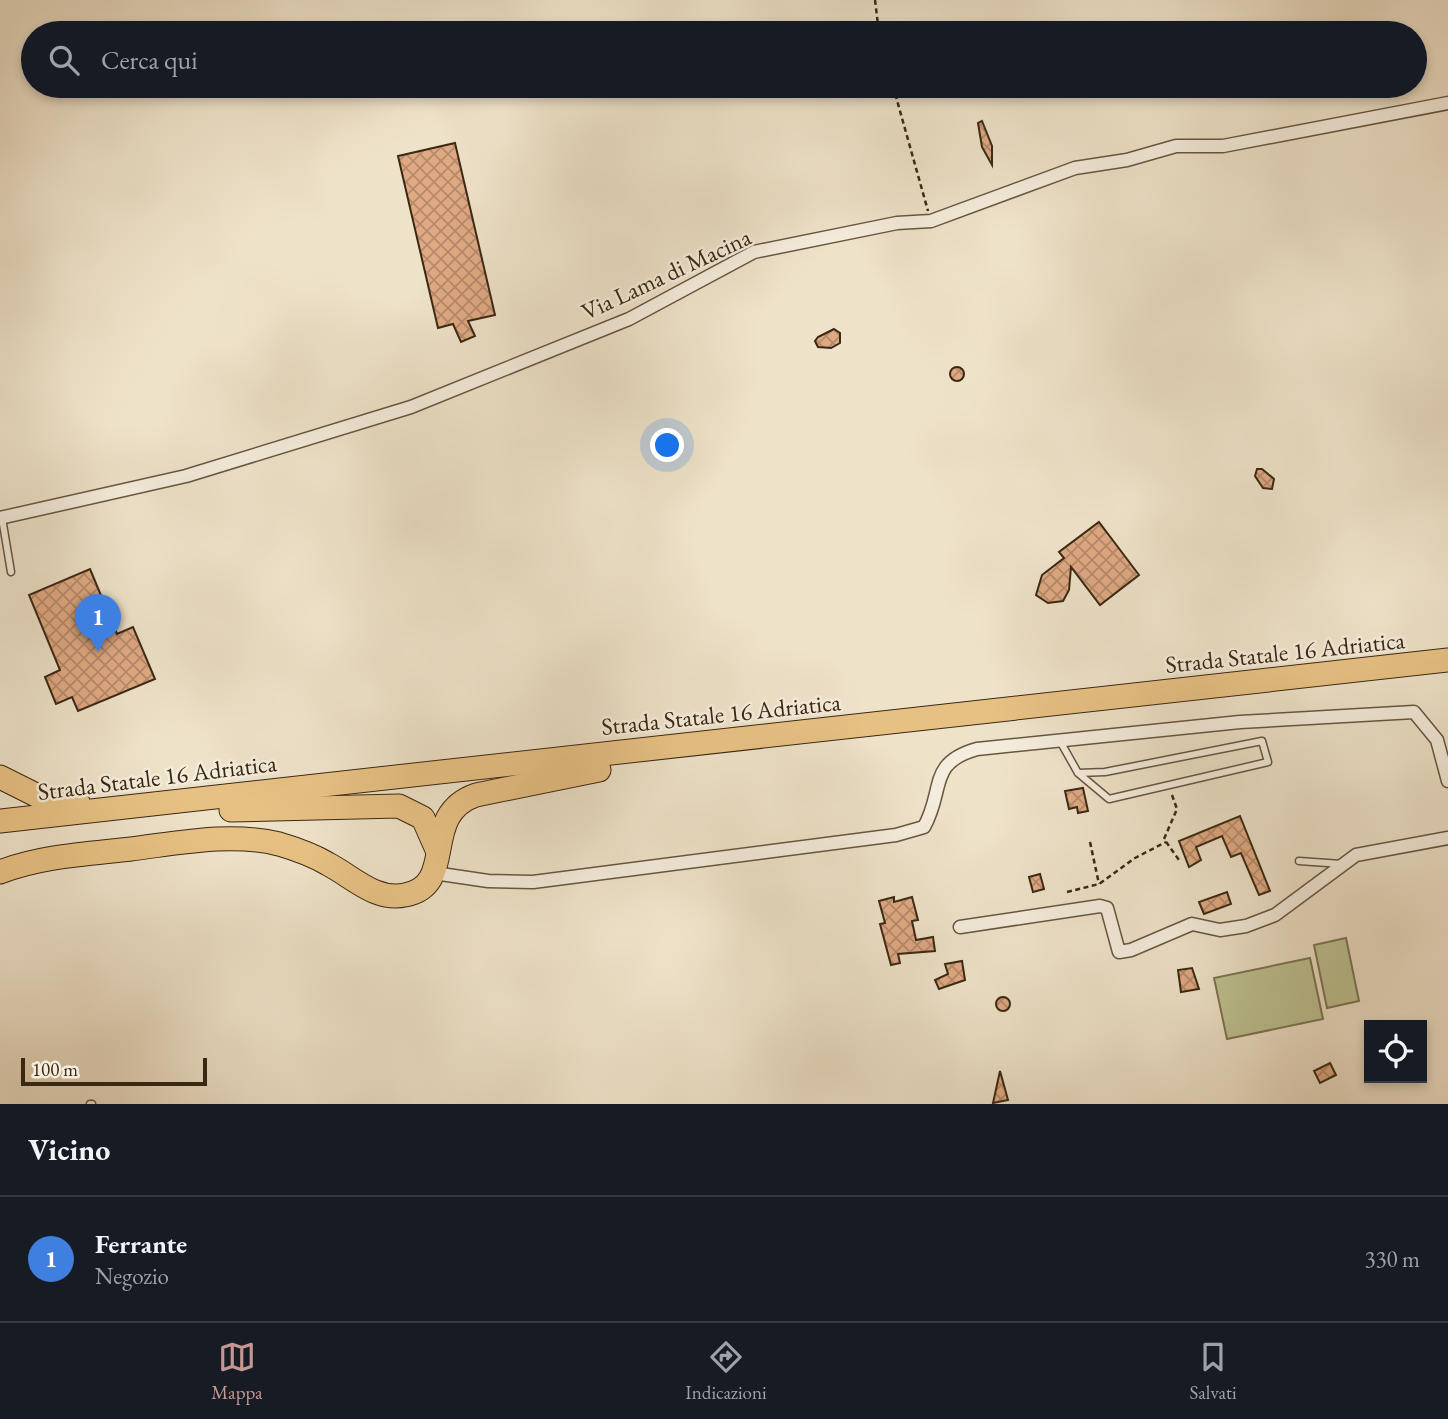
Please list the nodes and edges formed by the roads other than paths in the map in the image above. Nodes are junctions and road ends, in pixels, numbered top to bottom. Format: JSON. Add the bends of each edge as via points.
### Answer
{"nodes":[{"id":1,"x":1448,"y":103,"type":"edge"},
{"id":2,"x":1,"y":518,"type":"edge"},
{"id":3,"x":11,"y":572,"type":"dead end"},
{"id":4,"x":1448,"y":660,"type":"edge"},
{"id":5,"x":1448,"y":675,"type":"edge"},
{"id":6,"x":1060,"y":741,"type":"junction"},
{"id":7,"x":599,"y":770,"type":"junction"},
{"id":8,"x":1078,"y":773,"type":"junction"},
{"id":9,"x":0,"y":777,"type":"edge"},
{"id":10,"x":1448,"y":781,"type":"edge"},
{"id":11,"x":190,"y":799,"type":"junction"},
{"id":12,"x":231,"y":810,"type":"junction"},
{"id":13,"x":0,"y":821,"type":"edge"},
{"id":14,"x":0,"y":835,"type":"edge"},
{"id":15,"x":1448,"y":838,"type":"edge"},
{"id":16,"x":1299,"y":861,"type":"dead end"},
{"id":17,"x":436,"y":862,"type":"junction"},
{"id":18,"x":1344,"y":864,"type":"junction"},
{"id":19,"x":0,"y":872,"type":"edge"},
{"id":20,"x":960,"y":927,"type":"dead end"}],
"edges":[{"from":1,"to":2,"type":"street","name":"Via Lama di Macina","via":[[1223,146],[1176,145],[1127,160],[1075,168],[931,221],[897,223],[754,252],[629,319],[411,407],[219,467]]},
{"from":2,"to":3,"type":"lane"},
{"from":4,"to":11,"type":"highway","name":"Strada Statale 16 Adriatica"},
{"from":5,"to":7,"type":"highway","name":"Strada Statale 16 Adriatica"},
{"from":6,"to":8,"type":"lane"},
{"from":6,"to":10,"type":"street","via":[[1240,722],[1414,712],[1437,740]]},
{"from":6,"to":17,"type":"street","via":[[977,749],[948,761],[924,827],[897,835],[533,882],[488,881]]},
{"from":7,"to":12,"type":"highway","name":"Strada Statale 16 Adriatica"},
{"from":7,"to":17,"type":"highway","via":[[465,800],[446,818]]},
{"from":8,"to":8,"type":"lane","via":[[1109,799],[1268,762],[1262,741],[1105,772]]},
{"from":9,"to":11,"type":"highway","via":[[26,792],[56,801]]},
{"from":11,"to":13,"type":"highway","name":"Strada Statale 16 Adriatica"},
{"from":12,"to":14,"type":"highway","name":"Strada Statale 16 Adriatica"},
{"from":12,"to":17,"type":"highway","via":[[399,806],[423,818]]},
{"from":15,"to":18,"type":"street","via":[[1356,855]]},
{"from":16,"to":18,"type":"lane"},
{"from":17,"to":19,"type":"highway","via":[[426,884],[414,892],[385,895],[297,850],[236,839],[51,858]]},
{"from":18,"to":20,"type":"street","via":[[1275,915],[1220,930],[1192,924],[1119,952],[1107,908],[1100,906]]}]}
